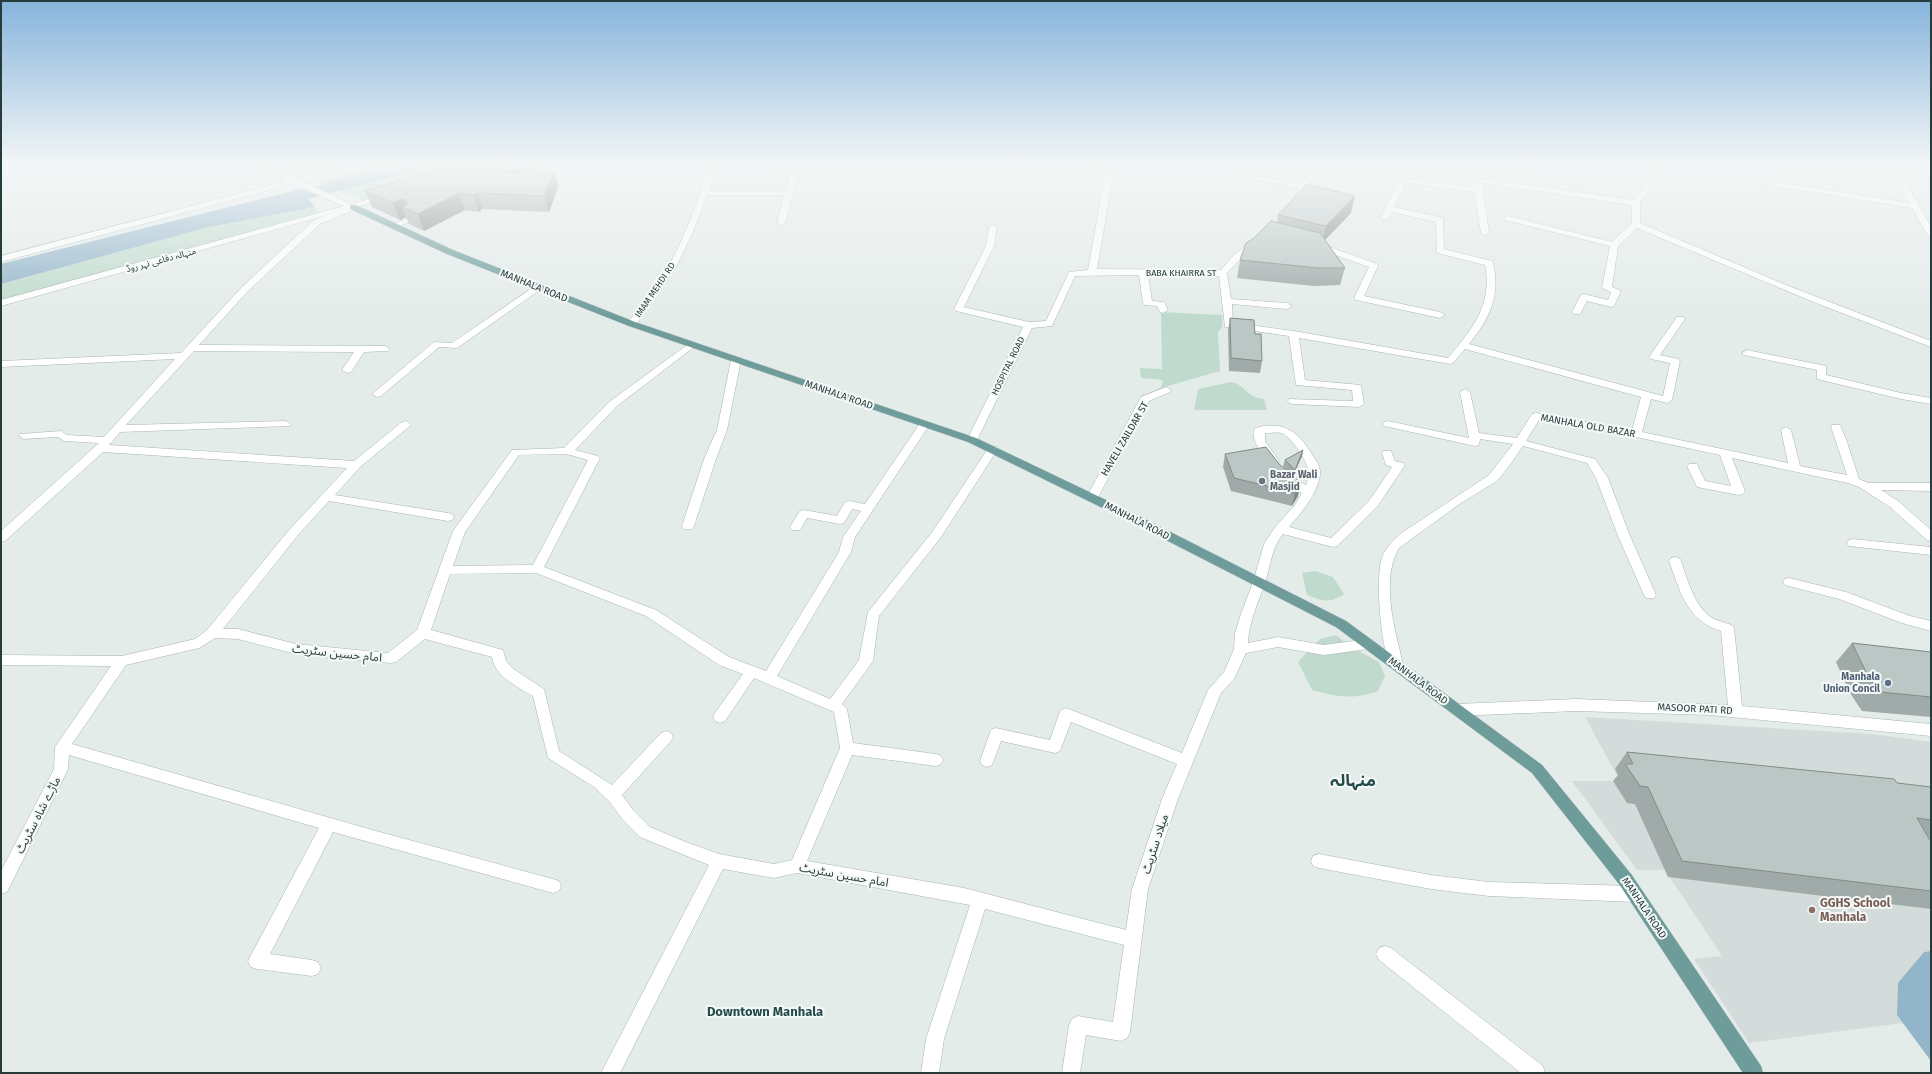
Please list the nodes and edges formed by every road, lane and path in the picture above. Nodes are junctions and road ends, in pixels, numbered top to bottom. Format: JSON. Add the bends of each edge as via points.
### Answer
{"nodes":[{"id":1,"x":170,"y":216,"type":"edge"},
{"id":2,"x":309,"y":216,"type":"edge"},
{"id":3,"x":328,"y":216,"type":"edge"},
{"id":4,"x":372,"y":216,"type":"edge"},
{"id":5,"x":696,"y":216,"type":"edge"},
{"id":6,"x":783,"y":216,"type":"edge"},
{"id":7,"x":1102,"y":216,"type":"edge"},
{"id":8,"x":1411,"y":216,"type":"edge"},
{"id":9,"x":1482,"y":216,"type":"edge"},
{"id":10,"x":1636,"y":216,"type":"edge"},
{"id":11,"x":1921,"y":216,"type":"edge"},
{"id":12,"x":1508,"y":218,"type":"dead end"},
{"id":13,"x":409,"y":219,"type":"edge"},
{"id":14,"x":781,"y":223,"type":"dead end"},
{"id":15,"x":1636,"y":224,"type":"junction"},
{"id":16,"x":394,"y":226,"type":"junction"},
{"id":17,"x":993,"y":227,"type":"dead end"},
{"id":18,"x":1485,"y":232,"type":"dead end"},
{"id":19,"x":1265,"y":233,"type":"edge"},
{"id":20,"x":1931,"y":234,"type":"edge"},
{"id":21,"x":1307,"y":243,"type":"edge"},
{"id":22,"x":1614,"y":246,"type":"junction"},
{"id":23,"x":1,"y":259,"type":"edge"},
{"id":24,"x":1092,"y":272,"type":"junction"},
{"id":25,"x":1143,"y":273,"type":"junction"},
{"id":26,"x":1223,"y":273,"type":"junction"},
{"id":27,"x":538,"y":287,"type":"junction"},
{"id":28,"x":1227,"y":301,"type":"junction"},
{"id":29,"x":1,"y":303,"type":"edge"},
{"id":30,"x":1287,"y":306,"type":"dead end"},
{"id":31,"x":1163,"y":310,"type":"dead end"},
{"id":32,"x":1577,"y":312,"type":"dead end"},
{"id":33,"x":1440,"y":315,"type":"dead end"},
{"id":34,"x":1680,"y":319,"type":"dead end"},
{"id":35,"x":632,"y":324,"type":"junction"},
{"id":36,"x":1029,"y":326,"type":"junction"},
{"id":37,"x":1294,"y":334,"type":"junction"},
{"id":38,"x":1931,"y":344,"type":"edge"},
{"id":39,"x":691,"y":345,"type":"junction"},
{"id":40,"x":1464,"y":346,"type":"junction"},
{"id":41,"x":192,"y":348,"type":"junction"},
{"id":42,"x":385,"y":349,"type":"dead end"},
{"id":43,"x":360,"y":350,"type":"junction"},
{"id":44,"x":1747,"y":353,"type":"dead end"},
{"id":45,"x":184,"y":356,"type":"junction"},
{"id":46,"x":736,"y":360,"type":"junction"},
{"id":47,"x":1,"y":364,"type":"edge"},
{"id":48,"x":347,"y":370,"type":"dead end"},
{"id":49,"x":1166,"y":390,"type":"dead end"},
{"id":50,"x":1466,"y":392,"type":"dead end"},
{"id":51,"x":377,"y":394,"type":"dead end"},
{"id":52,"x":1647,"y":395,"type":"junction"},
{"id":53,"x":1293,"y":400,"type":"dead end"},
{"id":54,"x":1931,"y":401,"type":"edge"},
{"id":55,"x":286,"y":424,"type":"dead end"},
{"id":56,"x":406,"y":424,"type":"dead end"},
{"id":57,"x":925,"y":424,"type":"junction"},
{"id":58,"x":1388,"y":424,"type":"dead end"},
{"id":59,"x":1836,"y":427,"type":"dead end"},
{"id":60,"x":118,"y":428,"type":"junction"},
{"id":61,"x":1786,"y":430,"type":"dead end"},
{"id":62,"x":1636,"y":434,"type":"junction"},
{"id":63,"x":1474,"y":435,"type":"junction"},
{"id":64,"x":24,"y":436,"type":"dead end"},
{"id":65,"x":108,"y":440,"type":"junction"},
{"id":66,"x":972,"y":440,"type":"junction"},
{"id":67,"x":1519,"y":442,"type":"junction"},
{"id":68,"x":100,"y":448,"type":"junction"},
{"id":69,"x":993,"y":449,"type":"junction"},
{"id":70,"x":567,"y":451,"type":"junction"},
{"id":71,"x":1387,"y":453,"type":"dead end"},
{"id":72,"x":1725,"y":453,"type":"junction"},
{"id":73,"x":356,"y":465,"type":"junction"},
{"id":74,"x":1693,"y":466,"type":"dead end"},
{"id":75,"x":1795,"y":467,"type":"junction"},
{"id":76,"x":1854,"y":481,"type":"junction"},
{"id":77,"x":1868,"y":486,"type":"junction"},
{"id":78,"x":1931,"y":487,"type":"edge"},
{"id":79,"x":1308,"y":492,"type":"junction"},
{"id":80,"x":326,"y":497,"type":"junction"},
{"id":81,"x":1092,"y":498,"type":"junction"},
{"id":82,"x":868,"y":508,"type":"junction"},
{"id":83,"x":448,"y":517,"type":"dead end"},
{"id":84,"x":688,"y":526,"type":"dead end"},
{"id":85,"x":796,"y":527,"type":"dead end"},
{"id":86,"x":1280,"y":529,"type":"junction"},
{"id":87,"x":1931,"y":537,"type":"edge"},
{"id":88,"x":1,"y":538,"type":"edge"},
{"id":89,"x":1852,"y":543,"type":"dead end"},
{"id":90,"x":1931,"y":551,"type":"edge"},
{"id":91,"x":1675,"y":561,"type":"dead end"},
{"id":92,"x":537,"y":569,"type":"junction"},
{"id":93,"x":450,"y":570,"type":"dead end"},
{"id":94,"x":1259,"y":582,"type":"junction"},
{"id":95,"x":1789,"y":582,"type":"dead end"},
{"id":96,"x":1650,"y":595,"type":"dead end"},
{"id":97,"x":1931,"y":626,"type":"edge"},
{"id":98,"x":423,"y":632,"type":"junction"},
{"id":99,"x":212,"y":633,"type":"junction"},
{"id":100,"x":1368,"y":644,"type":"junction"},
{"id":101,"x":1241,"y":649,"type":"junction"},
{"id":102,"x":1,"y":660,"type":"edge"},
{"id":103,"x":122,"y":661,"type":"junction"},
{"id":104,"x":1396,"y":664,"type":"junction"},
{"id":105,"x":752,"y":671,"type":"junction"},
{"id":106,"x":770,"y":678,"type":"junction"},
{"id":107,"x":833,"y":706,"type":"junction"},
{"id":108,"x":1457,"y":710,"type":"junction"},
{"id":109,"x":1736,"y":712,"type":"junction"},
{"id":110,"x":720,"y":717,"type":"dead end"},
{"id":111,"x":1931,"y":730,"type":"edge"},
{"id":112,"x":666,"y":737,"type":"dead end"},
{"id":113,"x":62,"y":747,"type":"junction"},
{"id":114,"x":847,"y":748,"type":"junction"},
{"id":115,"x":936,"y":760,"type":"dead end"},
{"id":116,"x":987,"y":761,"type":"dead end"},
{"id":117,"x":1184,"y":761,"type":"junction"},
{"id":118,"x":613,"y":795,"type":"junction"},
{"id":119,"x":329,"y":824,"type":"junction"},
{"id":120,"x":719,"y":861,"type":"junction"},
{"id":121,"x":1319,"y":861,"type":"dead end"},
{"id":122,"x":796,"y":866,"type":"junction"},
{"id":123,"x":553,"y":886,"type":"dead end"},
{"id":124,"x":1,"y":887,"type":"edge"},
{"id":125,"x":1635,"y":894,"type":"junction"},
{"id":126,"x":980,"y":900,"type":"junction"},
{"id":127,"x":1132,"y":939,"type":"junction"},
{"id":128,"x":1385,"y":954,"type":"dead end"},
{"id":129,"x":312,"y":968,"type":"dead end"},
{"id":130,"x":610,"y":1073,"type":"edge"},
{"id":131,"x":930,"y":1073,"type":"edge"},
{"id":132,"x":1071,"y":1073,"type":"edge"},
{"id":133,"x":1536,"y":1073,"type":"edge"},
{"id":134,"x":1754,"y":1073,"type":"edge"}],
"edges":[{"from":1,"to":23,"type":"street"},
{"from":2,"to":29,"type":"street","name":"منہالہ دفاعی نہر روڈ"},
{"from":3,"to":41,"type":"street","via":[[317,222],[246,289]]},
{"from":4,"to":16,"type":"main road","name":"MANHALA ROAD"},
{"from":5,"to":35,"type":"street","name":"IMAM MEHDI RD","via":[[670,270]]},
{"from":6,"to":14,"type":"street"},
{"from":7,"to":24,"type":"street"},
{"from":8,"to":40,"type":"street","via":[[1440,220],[1440,251],[1489,263],[1491,270],[1488,306]]},
{"from":9,"to":18,"type":"street"},
{"from":10,"to":15,"type":"street"},
{"from":11,"to":20,"type":"street"},
{"from":12,"to":22,"type":"street"},
{"from":13,"to":16,"type":"street"},
{"from":15,"to":22,"type":"street"},
{"from":15,"to":38,"type":"street","via":[[1763,280]]},
{"from":16,"to":27,"type":"main road","name":"MANHALA ROAD","via":[[450,252]]},
{"from":17,"to":36,"type":"street","via":[[990,246],[959,309]]},
{"from":19,"to":26,"type":"street","name":"BABA KHAIRRA ST"},
{"from":21,"to":33,"type":"street","via":[[1374,266],[1359,298]]},
{"from":22,"to":32,"type":"street","via":[[1607,288],[1616,291],[1611,304],[1584,297]]},
{"from":24,"to":25,"type":"street","name":"BABA KHAIRRA ST"},
{"from":24,"to":36,"type":"street","name":"HOSPITAL ROAD","via":[[1072,274],[1049,324]]},
{"from":25,"to":26,"type":"street","name":"BABA KHAIRRA ST"},
{"from":25,"to":31,"type":"street","via":[[1148,303],[1161,304]]},
{"from":26,"to":28,"type":"street"},
{"from":27,"to":35,"type":"main road","name":"MANHALA ROAD"},
{"from":27,"to":51,"type":"street","via":[[454,346],[438,344]]},
{"from":28,"to":30,"type":"street"},
{"from":28,"to":37,"type":"street","via":[[1228,325]]},
{"from":34,"to":52,"type":"street","via":[[1654,357],[1675,362],[1667,400]]},
{"from":35,"to":39,"type":"main road","name":"MANHALA ROAD"},
{"from":36,"to":66,"type":"street","name":"HOSPITAL ROAD"},
{"from":37,"to":40,"type":"street","via":[[1450,361]]},
{"from":37,"to":53,"type":"street","via":[[1300,382],[1357,388],[1359,404]]},
{"from":39,"to":46,"type":"main road","name":"MANHALA ROAD"},
{"from":39,"to":70,"type":"street","via":[[613,404]]},
{"from":40,"to":52,"type":"street"},
{"from":41,"to":43,"type":"street"},
{"from":41,"to":45,"type":"street"},
{"from":42,"to":43,"type":"street"},
{"from":43,"to":48,"type":"street"},
{"from":44,"to":54,"type":"street","via":[[1822,368],[1821,377]]},
{"from":45,"to":47,"type":"street"},
{"from":45,"to":60,"type":"street"},
{"from":46,"to":57,"type":"main road","name":"MANHALA ROAD"},
{"from":46,"to":84,"type":"street","via":[[722,430]]},
{"from":49,"to":81,"type":"street","name":"HAVELI ZAILDAR ST","via":[[1145,399]]},
{"from":50,"to":63,"type":"street"},
{"from":52,"to":62,"type":"street"},
{"from":55,"to":60,"type":"street"},
{"from":56,"to":73,"type":"street"},
{"from":57,"to":66,"type":"main road","name":"MANHALA ROAD"},
{"from":57,"to":82,"type":"street"},
{"from":58,"to":63,"type":"street","via":[[1475,442]]},
{"from":59,"to":76,"type":"street"},
{"from":60,"to":65,"type":"street"},
{"from":61,"to":75,"type":"street"},
{"from":62,"to":67,"type":"street","name":"MANHALA OLD BAZAR","via":[[1536,416]]},
{"from":62,"to":72,"type":"street","name":"MANHALA OLD BAZAR"},
{"from":63,"to":67,"type":"street"},
{"from":64,"to":65,"type":"street","via":[[62,434],[64,438]]},
{"from":65,"to":68,"type":"street"},
{"from":66,"to":69,"type":"main road","name":"MANHALA ROAD"},
{"from":67,"to":96,"type":"street","via":[[1591,461],[1602,478]]},
{"from":67,"to":104,"type":"street","name":"MANHALA OLD BAZAR","via":[[1492,479],[1451,504],[1394,547],[1384,582]]},
{"from":68,"to":73,"type":"street"},
{"from":68,"to":88,"type":"street"},
{"from":69,"to":81,"type":"main road","name":"MANHALA ROAD"},
{"from":69,"to":107,"type":"street","via":[[937,534],[873,615],[866,661]]},
{"from":70,"to":92,"type":"street","via":[[594,458]]},
{"from":70,"to":98,"type":"street","via":[[516,452],[459,531]]},
{"from":71,"to":86,"type":"street","via":[[1390,463],[1399,465],[1373,504],[1334,543]]},
{"from":72,"to":74,"type":"street","via":[[1739,491],[1701,484]]},
{"from":72,"to":75,"type":"street","name":"MANHALA OLD BAZAR"},
{"from":73,"to":80,"type":"street"},
{"from":75,"to":76,"type":"street","name":"MANHALA OLD BAZAR"},
{"from":76,"to":77,"type":"street","name":"MANHALA OLD BAZAR"},
{"from":77,"to":78,"type":"street"},
{"from":77,"to":87,"type":"street","name":"MANHALA OLD BAZAR","via":[[1887,498]]},
{"from":79,"to":79,"type":"street","name":"میلاد سٹریٹ","via":[[1290,482],[1269,456],[1260,441],[1259,430],[1287,432],[1304,448],[1314,465],[1315,473]]},
{"from":79,"to":86,"type":"street","name":"میلاد سٹریٹ","via":[[1300,507]]},
{"from":80,"to":83,"type":"street"},
{"from":80,"to":99,"type":"street","via":[[294,532]]},
{"from":81,"to":94,"type":"main road","name":"MANHALA ROAD"},
{"from":82,"to":85,"type":"street","via":[[849,505],[840,520],[804,514]]},
{"from":82,"to":106,"type":"street","via":[[849,537],[845,552]]},
{"from":86,"to":94,"type":"street","name":"میلاد سٹریٹ","via":[[1270,544]]},
{"from":89,"to":90,"type":"street"},
{"from":91,"to":109,"type":"street","via":[[1689,598],[1701,614],[1712,623],[1727,628]]},
{"from":92,"to":93,"type":"street"},
{"from":92,"to":105,"type":"street","via":[[651,613],[724,661]]},
{"from":94,"to":100,"type":"main road","name":"MANHALA ROAD","via":[[1341,624]]},
{"from":94,"to":101,"type":"street","name":"میلاد سٹریٹ","via":[[1246,614]]},
{"from":95,"to":97,"type":"street","via":[[1842,595],[1907,620]]},
{"from":98,"to":99,"type":"street","name":"امام حسین سٹریٹ","via":[[391,658],[296,649],[238,634]]},
{"from":98,"to":118,"type":"street","name":"امام حسین سٹریٹ","via":[[498,654],[503,667],[540,693],[553,754],[599,783]]},
{"from":99,"to":103,"type":"street","via":[[199,643]]},
{"from":100,"to":101,"type":"street","via":[[1324,650],[1278,642]]},
{"from":100,"to":104,"type":"main road","name":"MANHALA ROAD"},
{"from":101,"to":117,"type":"street","name":"میلاد سٹریٹ","via":[[1229,675],[1215,690]]},
{"from":102,"to":103,"type":"street"},
{"from":103,"to":113,"type":"street"},
{"from":104,"to":108,"type":"main road","name":"MANHALA ROAD"},
{"from":105,"to":106,"type":"street"},
{"from":105,"to":110,"type":"street"},
{"from":106,"to":107,"type":"street"},
{"from":107,"to":114,"type":"street","via":[[840,709]]},
{"from":108,"to":109,"type":"street","name":"MASOOR PATI RD","via":[[1576,705]]},
{"from":108,"to":125,"type":"main road","name":"MANHALA ROAD","via":[[1537,769],[1626,879]]},
{"from":109,"to":111,"type":"street","name":"MASOOR PATI RD"},
{"from":112,"to":118,"type":"street"},
{"from":113,"to":119,"type":"street"},
{"from":113,"to":124,"type":"street","name":"ماڑے شاہ سٹریٹ","via":[[61,769]]},
{"from":114,"to":115,"type":"street"},
{"from":114,"to":122,"type":"street"},
{"from":116,"to":117,"type":"street","via":[[996,734],[1055,747],[1066,714]]},
{"from":117,"to":127,"type":"street","name":"میلاد سٹریٹ","via":[[1140,889]]},
{"from":118,"to":120,"type":"street","name":"امام حسین سٹریٹ","via":[[645,832]]},
{"from":119,"to":123,"type":"street"},
{"from":119,"to":129,"type":"street","via":[[258,961]]},
{"from":120,"to":122,"type":"street","name":"امام حسین سٹریٹ","via":[[774,871]]},
{"from":120,"to":130,"type":"street"},
{"from":121,"to":125,"type":"street","via":[[1431,882],[1474,887]]},
{"from":122,"to":126,"type":"street","name":"امام حسین سٹریٹ"},
{"from":125,"to":134,"type":"main road","name":"MANHALA ROAD"},
{"from":126,"to":127,"type":"street","name":"امام حسین سٹریٹ"},
{"from":126,"to":131,"type":"street","via":[[935,1039]]},
{"from":127,"to":132,"type":"street","name":"میلاد سٹریٹ","via":[[1121,1032],[1078,1025]]},
{"from":128,"to":133,"type":"street"}]}
